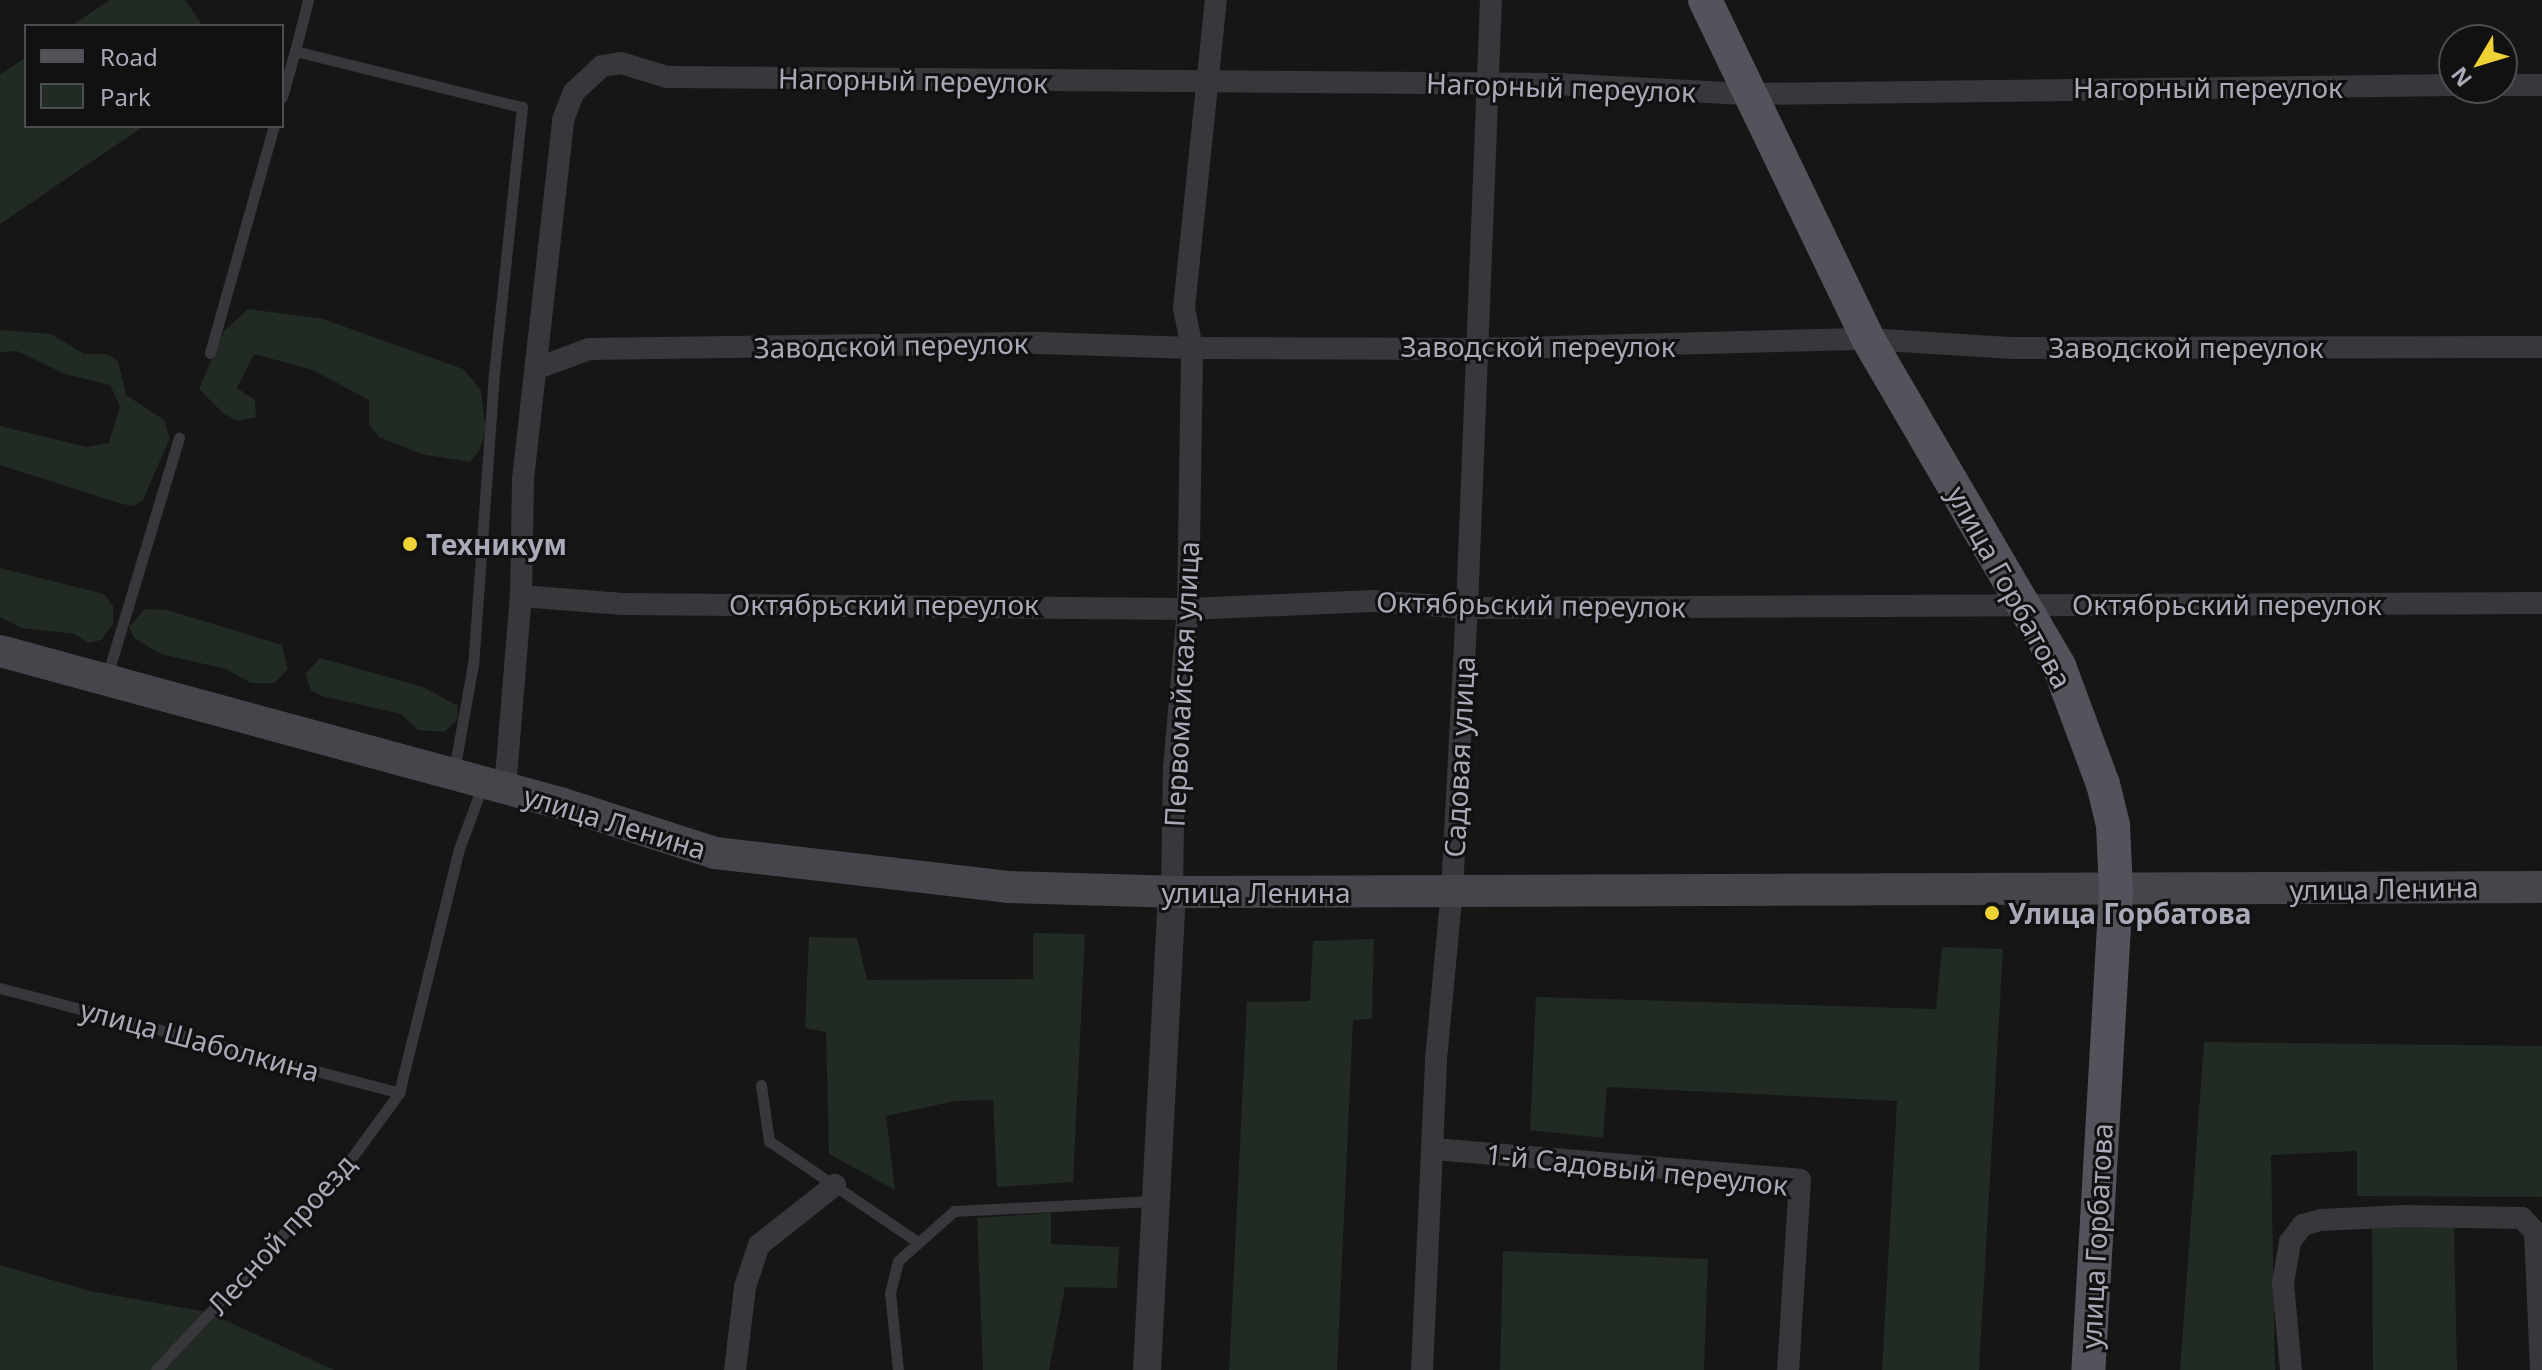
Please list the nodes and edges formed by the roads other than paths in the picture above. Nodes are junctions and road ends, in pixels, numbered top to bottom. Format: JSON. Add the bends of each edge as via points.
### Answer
{"nodes":[{"id":1,"x":308,"y":0,"type":"edge"},
{"id":2,"x":1216,"y":0,"type":"edge"},
{"id":3,"x":1491,"y":0,"type":"edge"},
{"id":4,"x":1705,"y":0,"type":"edge"},
{"id":5,"x":295,"y":51,"type":"junction"},
{"id":6,"x":1210,"y":84,"type":"junction"},
{"id":7,"x":1488,"y":84,"type":"junction"},
{"id":8,"x":2438,"y":85,"type":"edge"},
{"id":9,"x":2518,"y":85,"type":"edge"},
{"id":10,"x":2542,"y":85,"type":"edge"},
{"id":11,"x":284,"y":90,"type":"edge"},
{"id":12,"x":1750,"y":94,"type":"junction"},
{"id":13,"x":273,"y":128,"type":"edge"},
{"id":14,"x":1868,"y":339,"type":"junction"},
{"id":15,"x":2542,"y":347,"type":"edge"},
{"id":16,"x":1192,"y":348,"type":"junction"},
{"id":17,"x":1476,"y":349,"type":"junction"},
{"id":18,"x":210,"y":353,"type":"dead end"},
{"id":19,"x":538,"y":368,"type":"junction"},
{"id":20,"x":179,"y":438,"type":"dead end"},
{"id":21,"x":521,"y":596,"type":"junction"},
{"id":22,"x":2023,"y":603,"type":"junction"},
{"id":23,"x":2542,"y":603,"type":"edge"},
{"id":24,"x":1467,"y":608,"type":"junction"},
{"id":25,"x":1188,"y":609,"type":"junction"},
{"id":26,"x":0,"y":651,"type":"edge"},
{"id":27,"x":106,"y":681,"type":"junction"},
{"id":28,"x":480,"y":782,"type":"junction"},
{"id":29,"x":2542,"y":887,"type":"edge"},
{"id":30,"x":1452,"y":891,"type":"junction"},
{"id":31,"x":2116,"y":891,"type":"junction"},
{"id":32,"x":1172,"y":892,"type":"junction"},
{"id":33,"x":0,"y":988,"type":"edge"},
{"id":34,"x":761,"y":1085,"type":"dead end"},
{"id":35,"x":399,"y":1093,"type":"junction"},
{"id":36,"x":1434,"y":1149,"type":"junction"},
{"id":37,"x":835,"y":1185,"type":"junction"},
{"id":38,"x":1153,"y":1201,"type":"junction"},
{"id":39,"x":919,"y":1243,"type":"junction"},
{"id":40,"x":156,"y":1370,"type":"edge"},
{"id":41,"x":735,"y":1370,"type":"edge"},
{"id":42,"x":898,"y":1370,"type":"edge"},
{"id":43,"x":1147,"y":1370,"type":"edge"},
{"id":44,"x":1422,"y":1370,"type":"edge"},
{"id":45,"x":1788,"y":1370,"type":"edge"},
{"id":46,"x":2088,"y":1370,"type":"edge"},
{"id":47,"x":2291,"y":1370,"type":"edge"},
{"id":48,"x":2541,"y":1370,"type":"edge"}],
"edges":[{"from":1,"to":5,"type":"lane"},
{"from":2,"to":6,"type":"street","name":"Первомайская улица"},
{"from":3,"to":7,"type":"street","name":"Садовая улица"},
{"from":4,"to":12,"type":"main road","name":"улица Горбатова"},
{"from":5,"to":11,"type":"lane"},
{"from":5,"to":28,"type":"lane","via":[[522,107],[494,374],[473,664]]},
{"from":6,"to":7,"type":"street","name":"Нагорный переулок"},
{"from":6,"to":16,"type":"street","name":"Первомайская улица","via":[[1185,297]]},
{"from":6,"to":19,"type":"street","name":"Нагорный переулок","via":[[667,77],[621,63],[602,66],[574,92],[563,120]]},
{"from":7,"to":12,"type":"street","name":"Нагорный переулок"},
{"from":7,"to":17,"type":"street","name":"Садовая улица"},
{"from":8,"to":12,"type":"street","name":"Нагорный переулок"},
{"from":9,"to":10,"type":"street"},
{"from":12,"to":14,"type":"main road","name":"улица Горбатова"},
{"from":13,"to":18,"type":"lane"},
{"from":14,"to":15,"type":"street","name":"Заводской переулок","via":[[2013,348]]},
{"from":14,"to":17,"type":"street","name":"Заводской переулок"},
{"from":14,"to":22,"type":"main road","name":"улица Горбатова"},
{"from":16,"to":17,"type":"street","name":"Заводской переулок"},
{"from":16,"to":19,"type":"street","name":"Заводской переулок","via":[[1039,343],[589,349]]},
{"from":16,"to":25,"type":"street","name":"Первомайская улица"},
{"from":17,"to":24,"type":"street","name":"Садовая улица"},
{"from":19,"to":21,"type":"street","name":"Нагорный переулок","via":[[523,479]]},
{"from":20,"to":27,"type":"lane"},
{"from":21,"to":25,"type":"street","name":"Октябрьский переулок","via":[[623,604]]},
{"from":21,"to":28,"type":"street","name":"Нагорный переулок"},
{"from":22,"to":23,"type":"street","name":"Октябрьский переулок","via":[[2174,608]]},
{"from":22,"to":24,"type":"street","name":"Октябрьский переулок"},
{"from":22,"to":31,"type":"main road","name":"улица Горбатова","via":[[2059,666],[2090,742],[2113,825]]},
{"from":24,"to":25,"type":"street","name":"Октябрьский переулок","via":[[1373,601]]},
{"from":24,"to":30,"type":"street","name":"Садовая улица"},
{"from":25,"to":32,"type":"street","name":"Первомайская улица","via":[[1174,768]]},
{"from":26,"to":27,"type":"main road","name":"улица Ленина"},
{"from":27,"to":28,"type":"main road","name":"улица Ленина"},
{"from":28,"to":32,"type":"main road","name":"улица Ленина","via":[[715,853],[1008,887]]},
{"from":28,"to":35,"type":"lane"},
{"from":29,"to":31,"type":"main road","name":"улица Ленина"},
{"from":30,"to":31,"type":"main road","name":"улица Ленина"},
{"from":30,"to":32,"type":"main road","name":"улица Ленина"},
{"from":30,"to":36,"type":"street","name":"Садовая улица"},
{"from":31,"to":46,"type":"main road","name":"улица Горбатова"},
{"from":32,"to":38,"type":"street","name":"Первомайская улица"},
{"from":33,"to":35,"type":"lane","name":"улица Шаболкина"},
{"from":34,"to":37,"type":"lane","via":[[769,1141]]},
{"from":35,"to":40,"type":"lane","name":"Лесной проезд","via":[[342,1171]]},
{"from":36,"to":44,"type":"street","name":"Садовая улица"},
{"from":36,"to":45,"type":"street","name":"1-й Садовый переулок","via":[[1800,1180]]},
{"from":37,"to":39,"type":"lane"},
{"from":37,"to":41,"type":"street","via":[[759,1245],[745,1287]]},
{"from":38,"to":39,"type":"lane","via":[[954,1211]]},
{"from":38,"to":43,"type":"street","name":"Первомайская улица"},
{"from":39,"to":42,"type":"lane","via":[[898,1261],[890,1293]]},
{"from":47,"to":48,"type":"street","via":[[2283,1283],[2290,1242],[2303,1225],[2321,1220],[2405,1216],[2522,1218],[2535,1232]]}]}
